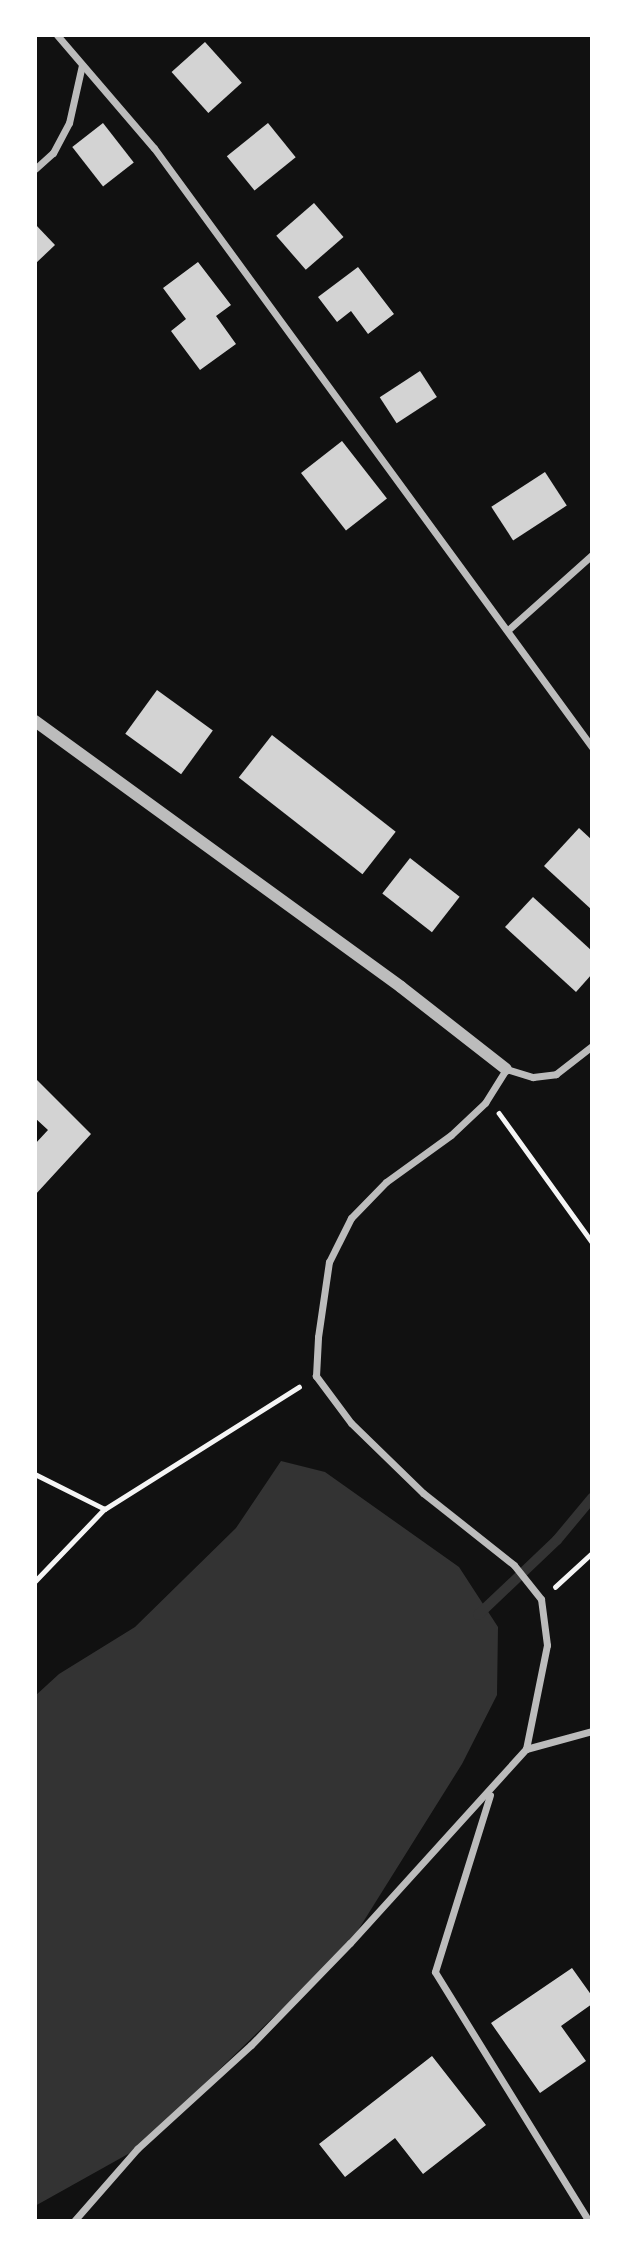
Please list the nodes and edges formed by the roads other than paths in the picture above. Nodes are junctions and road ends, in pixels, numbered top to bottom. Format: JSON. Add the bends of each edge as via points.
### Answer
{"nodes":[{"id":1,"x":59,"y":36,"type":"edge"},
{"id":2,"x":82,"y":65,"type":"junction"},
{"id":3,"x":35,"y":169,"type":"edge"},
{"id":4,"x":592,"y":555,"type":"edge"},
{"id":5,"x":508,"y":630,"type":"junction"},
{"id":6,"x":35,"y":721,"type":"edge"},
{"id":7,"x":592,"y":747,"type":"edge"},
{"id":8,"x":592,"y":1046,"type":"edge"},
{"id":9,"x":506,"y":1069,"type":"junction"},
{"id":10,"x":592,"y":1731,"type":"edge"},
{"id":11,"x":526,"y":1749,"type":"junction"},
{"id":12,"x":492,"y":1791,"type":"junction"},
{"id":13,"x":74,"y":2221,"type":"edge"},
{"id":14,"x":589,"y":2221,"type":"edge"}],
"edges":[{"from":1,"to":2,"type":"street"},
{"from":2,"to":3,"type":"street","via":[[69,123],[53,153]]},
{"from":2,"to":5,"type":"street","via":[[154,148]]},
{"from":4,"to":5,"type":"street"},
{"from":5,"to":7,"type":"street"},
{"from":6,"to":9,"type":"street","via":[[401,987]]},
{"from":8,"to":9,"type":"street","via":[[556,1074],[533,1077]]},
{"from":9,"to":11,"type":"street","via":[[488,1098],[451,1135],[386,1182],[351,1218],[329,1262],[316,1376],[351,1423],[423,1493],[514,1565],[541,1600],[547,1645]]},
{"from":10,"to":11,"type":"street"},
{"from":11,"to":12,"type":"street"},
{"from":12,"to":13,"type":"street","via":[[260,2036],[137,2149]]},
{"from":12,"to":14,"type":"street","via":[[435,1972]]}]}
